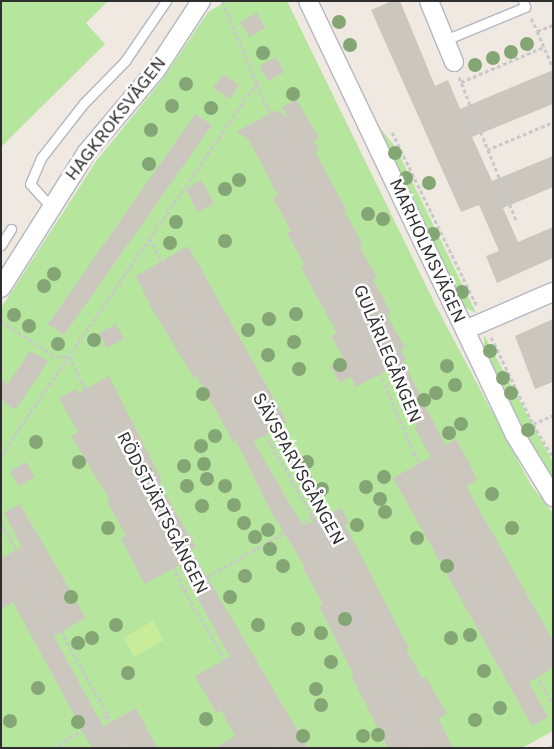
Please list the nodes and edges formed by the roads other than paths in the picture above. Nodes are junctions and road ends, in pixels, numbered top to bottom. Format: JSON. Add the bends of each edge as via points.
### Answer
{"nodes":[{"id":1,"x":166,"y":1,"type":"edge"},
{"id":2,"x":201,"y":1,"type":"edge"},
{"id":3,"x":308,"y":1,"type":"edge"},
{"id":4,"x":429,"y":1,"type":"edge"},
{"id":5,"x":523,"y":1,"type":"edge"},
{"id":6,"x":445,"y":40,"type":"junction"},
{"id":7,"x":454,"y":62,"type":"road end"},
{"id":8,"x":51,"y":207,"type":"junction"},
{"id":9,"x":11,"y":229,"type":"dead end"},
{"id":10,"x":1,"y":245,"type":"edge"},
{"id":11,"x":1,"y":288,"type":"edge"},
{"id":12,"x":553,"y":292,"type":"edge"},
{"id":13,"x":465,"y":330,"type":"junction"},
{"id":14,"x":553,"y":497,"type":"edge"}],
"edges":[{"from":1,"to":8,"type":"lane","via":[[125,61],[84,103],[41,158],[30,184]]},
{"from":2,"to":8,"type":"street","name":"HAGKROKSVÄGEN","via":[[156,70],[87,152]]},
{"from":3,"to":13,"type":"street","name":"MARHOLMSVÄGEN"},
{"from":4,"to":6,"type":"street"},
{"from":5,"to":6,"type":"lane","via":[[525,7]]},
{"from":6,"to":7,"type":"street"},
{"from":8,"to":11,"type":"street","name":"HAGKROKSVÄGEN"},
{"from":9,"to":10,"type":"lane"},
{"from":12,"to":13,"type":"street"},
{"from":13,"to":14,"type":"street","name":"MARHOLMSVÄGEN","via":[[516,435]]}]}
